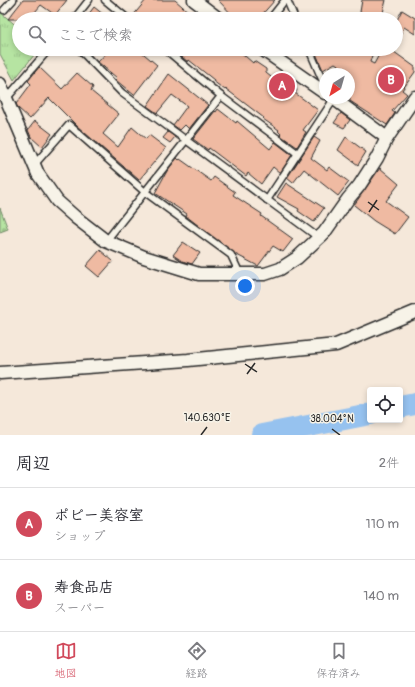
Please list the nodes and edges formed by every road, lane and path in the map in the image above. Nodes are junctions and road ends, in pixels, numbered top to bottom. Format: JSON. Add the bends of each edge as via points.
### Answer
{"nodes":[{"id":1,"x":13,"y":0,"type":"edge"},
{"id":2,"x":89,"y":0,"type":"edge"},
{"id":3,"x":106,"y":0,"type":"edge"},
{"id":4,"x":286,"y":0,"type":"edge"},
{"id":5,"x":202,"y":3,"type":"edge"},
{"id":6,"x":4,"y":10,"type":"dead end"},
{"id":7,"x":80,"y":12,"type":"edge"},
{"id":8,"x":120,"y":12,"type":"edge"},
{"id":9,"x":198,"y":12,"type":"edge"},
{"id":10,"x":212,"y":12,"type":"edge"},
{"id":11,"x":276,"y":12,"type":"edge"},
{"id":12,"x":292,"y":12,"type":"edge"},
{"id":13,"x":43,"y":56,"type":"edge"},
{"id":14,"x":86,"y":56,"type":"edge"},
{"id":15,"x":175,"y":56,"type":"edge"},
{"id":16,"x":272,"y":56,"type":"edge"},
{"id":17,"x":312,"y":56,"type":"edge"},
{"id":18,"x":319,"y":72,"type":"edge"},
{"id":19,"x":0,"y":84,"type":"edge"},
{"id":20,"x":319,"y":88,"type":"edge"},
{"id":21,"x":221,"y":96,"type":"junction"},
{"id":22,"x":415,"y":97,"type":"edge"},
{"id":23,"x":6,"y":99,"type":"junction"},
{"id":24,"x":326,"y":104,"type":"edge"},
{"id":25,"x":341,"y":104,"type":"edge"},
{"id":26,"x":387,"y":138,"type":"junction"},
{"id":27,"x":186,"y":140,"type":"junction"},
{"id":28,"x":298,"y":153,"type":"junction"},
{"id":29,"x":34,"y":165,"type":"junction"},
{"id":30,"x":145,"y":192,"type":"junction"},
{"id":31,"x":267,"y":200,"type":"junction"},
{"id":32,"x":319,"y":238,"type":"junction"},
{"id":33,"x":106,"y":241,"type":"junction"},
{"id":34,"x":240,"y":274,"type":"junction"},
{"id":35,"x":415,"y":312,"type":"edge"},
{"id":36,"x":0,"y":373,"type":"edge"}],
"edges":[{"from":1,"to":6,"type":"lane"},
{"from":2,"to":7,"type":"lane"},
{"from":3,"to":8,"type":"lane"},
{"from":4,"to":11,"type":"lane"},
{"from":4,"to":12,"type":"lane"},
{"from":5,"to":9,"type":"lane"},
{"from":5,"to":10,"type":"street"},
{"from":13,"to":23,"type":"lane"},
{"from":14,"to":27,"type":"lane","via":[[122,93]]},
{"from":15,"to":21,"type":"lane"},
{"from":16,"to":20,"type":"street"},
{"from":17,"to":18,"type":"lane"},
{"from":19,"to":23,"type":"street"},
{"from":21,"to":27,"type":"lane"},
{"from":21,"to":28,"type":"lane"},
{"from":22,"to":26,"type":"street"},
{"from":23,"to":29,"type":"street"},
{"from":24,"to":28,"type":"lane"},
{"from":25,"to":26,"type":"street"},
{"from":26,"to":32,"type":"street","via":[[378,158],[359,186]]},
{"from":27,"to":30,"type":"lane"},
{"from":27,"to":31,"type":"lane"},
{"from":28,"to":31,"type":"lane"},
{"from":29,"to":30,"type":"lane","via":[[69,125]]},
{"from":29,"to":33,"type":"street","via":[[57,201]]},
{"from":30,"to":33,"type":"lane"},
{"from":30,"to":34,"type":"lane","via":[[232,255]]},
{"from":31,"to":32,"type":"lane"},
{"from":32,"to":34,"type":"street","via":[[280,269],[265,274]]},
{"from":33,"to":34,"type":"street","via":[[144,257],[199,274]]},
{"from":35,"to":36,"type":"street","via":[[336,345],[188,360]]}]}
